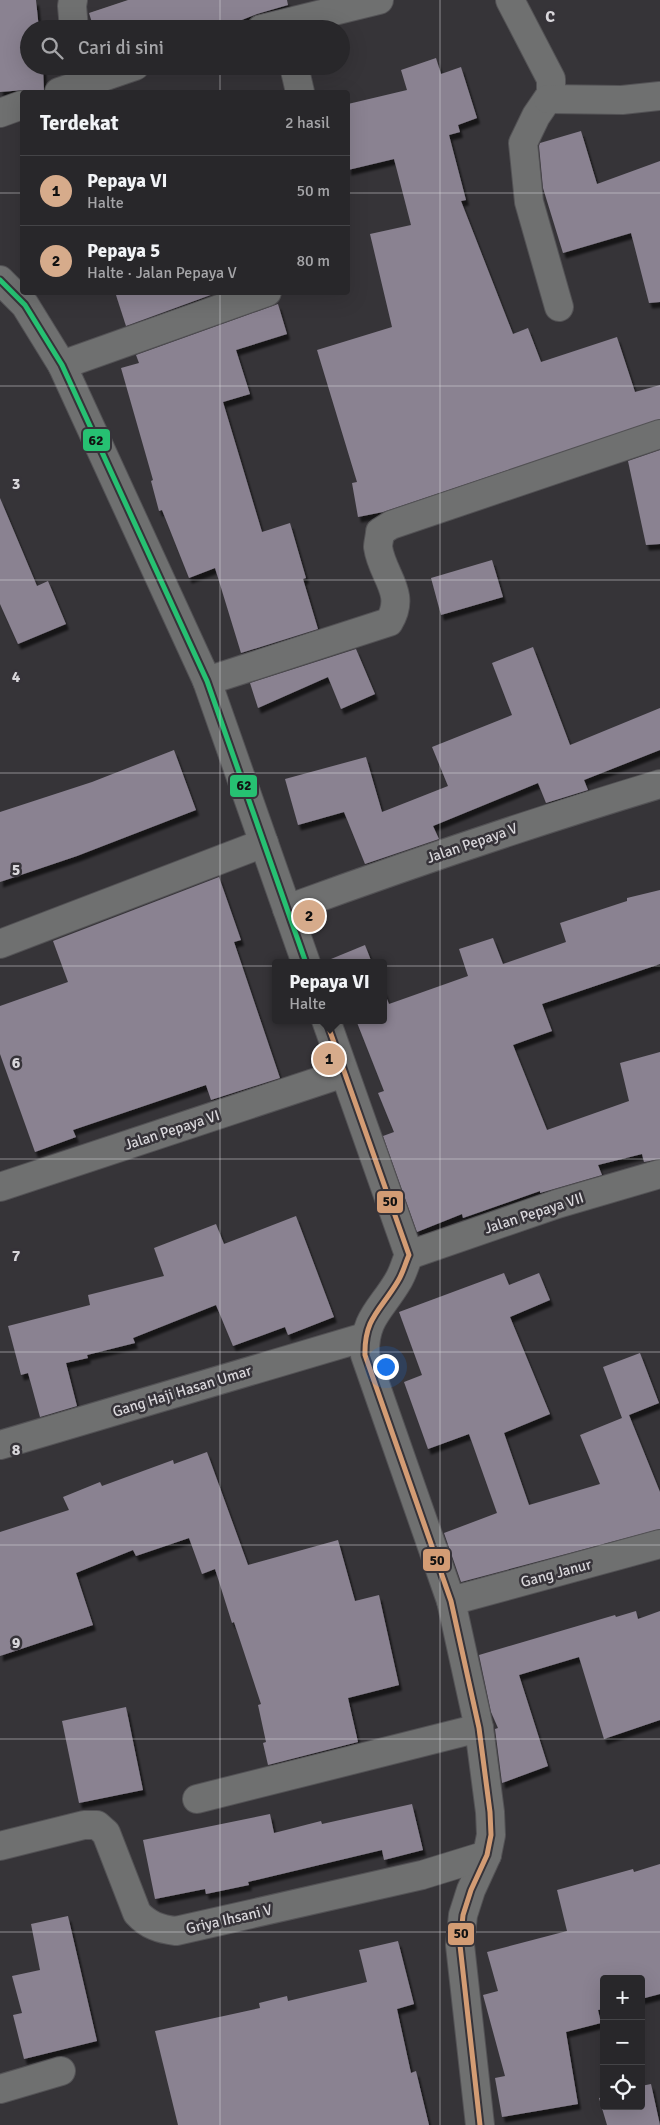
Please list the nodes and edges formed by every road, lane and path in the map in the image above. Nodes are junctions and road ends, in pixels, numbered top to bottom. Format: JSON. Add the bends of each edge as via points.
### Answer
{"nodes":[{"id":1,"x":73,"y":0,"type":"edge"},
{"id":2,"x":379,"y":0,"type":"edge"},
{"id":3,"x":510,"y":0,"type":"edge"},
{"id":4,"x":73,"y":20,"type":"edge"},
{"id":5,"x":303,"y":20,"type":"edge"},
{"id":6,"x":99,"y":75,"type":"edge"},
{"id":7,"x":296,"y":75,"type":"edge"},
{"id":8,"x":71,"y":82,"type":"edge"},
{"id":9,"x":300,"y":90,"type":"edge"},
{"id":10,"x":660,"y":96,"type":"edge"},
{"id":11,"x":548,"y":99,"type":"junction"},
{"id":12,"x":20,"y":106,"type":"edge"},
{"id":13,"x":0,"y":113,"type":"edge"},
{"id":14,"x":0,"y":280,"type":"edge"},
{"id":15,"x":259,"y":295,"type":"edge"},
{"id":16,"x":559,"y":307,"type":"dead end"},
{"id":17,"x":62,"y":365,"type":"junction"},
{"id":18,"x":660,"y":434,"type":"edge"},
{"id":19,"x":207,"y":681,"type":"junction"},
{"id":20,"x":660,"y":784,"type":"edge"},
{"id":21,"x":264,"y":843,"type":"junction"},
{"id":22,"x":287,"y":909,"type":"junction"},
{"id":23,"x":0,"y":944,"type":"edge"},
{"id":24,"x":305,"y":959,"type":"edge"},
{"id":25,"x":327,"y":1024,"type":"edge"},
{"id":26,"x":344,"y":1073,"type":"junction"},
{"id":27,"x":660,"y":1174,"type":"edge"},
{"id":28,"x":0,"y":1187,"type":"edge"},
{"id":29,"x":409,"y":1255,"type":"junction"},
{"id":30,"x":365,"y":1337,"type":"junction"},
{"id":31,"x":0,"y":1445,"type":"edge"},
{"id":32,"x":660,"y":1544,"type":"edge"},
{"id":33,"x":451,"y":1600,"type":"junction"},
{"id":34,"x":479,"y":1728,"type":"junction"},
{"id":35,"x":197,"y":1799,"type":"dead end"},
{"id":36,"x":0,"y":1846,"type":"edge"},
{"id":37,"x":487,"y":1855,"type":"junction"},
{"id":38,"x":62,"y":2071,"type":"dead end"},
{"id":39,"x":0,"y":2089,"type":"edge"},
{"id":40,"x":480,"y":2125,"type":"edge"}],
"edges":[{"from":1,"to":4,"type":"street"},
{"from":2,"to":5,"type":"street"},
{"from":3,"to":11,"type":"street","via":[[551,79]]},
{"from":6,"to":8,"type":"street"},
{"from":7,"to":9,"type":"street"},
{"from":10,"to":11,"type":"street","via":[[622,100]]},
{"from":11,"to":16,"type":"street","via":[[523,143],[529,202]]},
{"from":12,"to":13,"type":"street"},
{"from":14,"to":17,"type":"street","via":[[25,305]]},
{"from":15,"to":17,"type":"street"},
{"from":17,"to":19,"type":"street"},
{"from":18,"to":19,"type":"street","via":[[391,525],[380,532],[378,547],[396,599],[396,610],[389,622]]},
{"from":19,"to":21,"type":"street"},
{"from":20,"to":22,"type":"street","name":"Jalan Pepaya V","via":[[564,813]]},
{"from":21,"to":22,"type":"street"},
{"from":21,"to":23,"type":"street"},
{"from":22,"to":24,"type":"street"},
{"from":25,"to":26,"type":"street"},
{"from":26,"to":28,"type":"street","name":"Jalan Pepaya VI"},
{"from":26,"to":29,"type":"street"},
{"from":27,"to":29,"type":"street","name":"Jalan Pepaya VII","via":[[557,1204]]},
{"from":29,"to":30,"type":"street","via":[[399,1280],[373,1317]]},
{"from":30,"to":31,"type":"street","name":"Gang Haji Hasan Umar"},
{"from":30,"to":33,"type":"street","via":[[365,1355]]},
{"from":32,"to":33,"type":"street","name":"Gang Janur"},
{"from":33,"to":34,"type":"street"},
{"from":34,"to":35,"type":"street"},
{"from":34,"to":37,"type":"street","via":[[490,1812],[491,1835]]},
{"from":36,"to":37,"type":"street","name":"Griya Ihsani V","via":[[97,1825],[106,1833],[137,1913],[146,1923],[176,1931],[422,1875]]},
{"from":37,"to":40,"type":"street","via":[[463,1915],[460,1945]]},
{"from":38,"to":39,"type":"street"}]}
